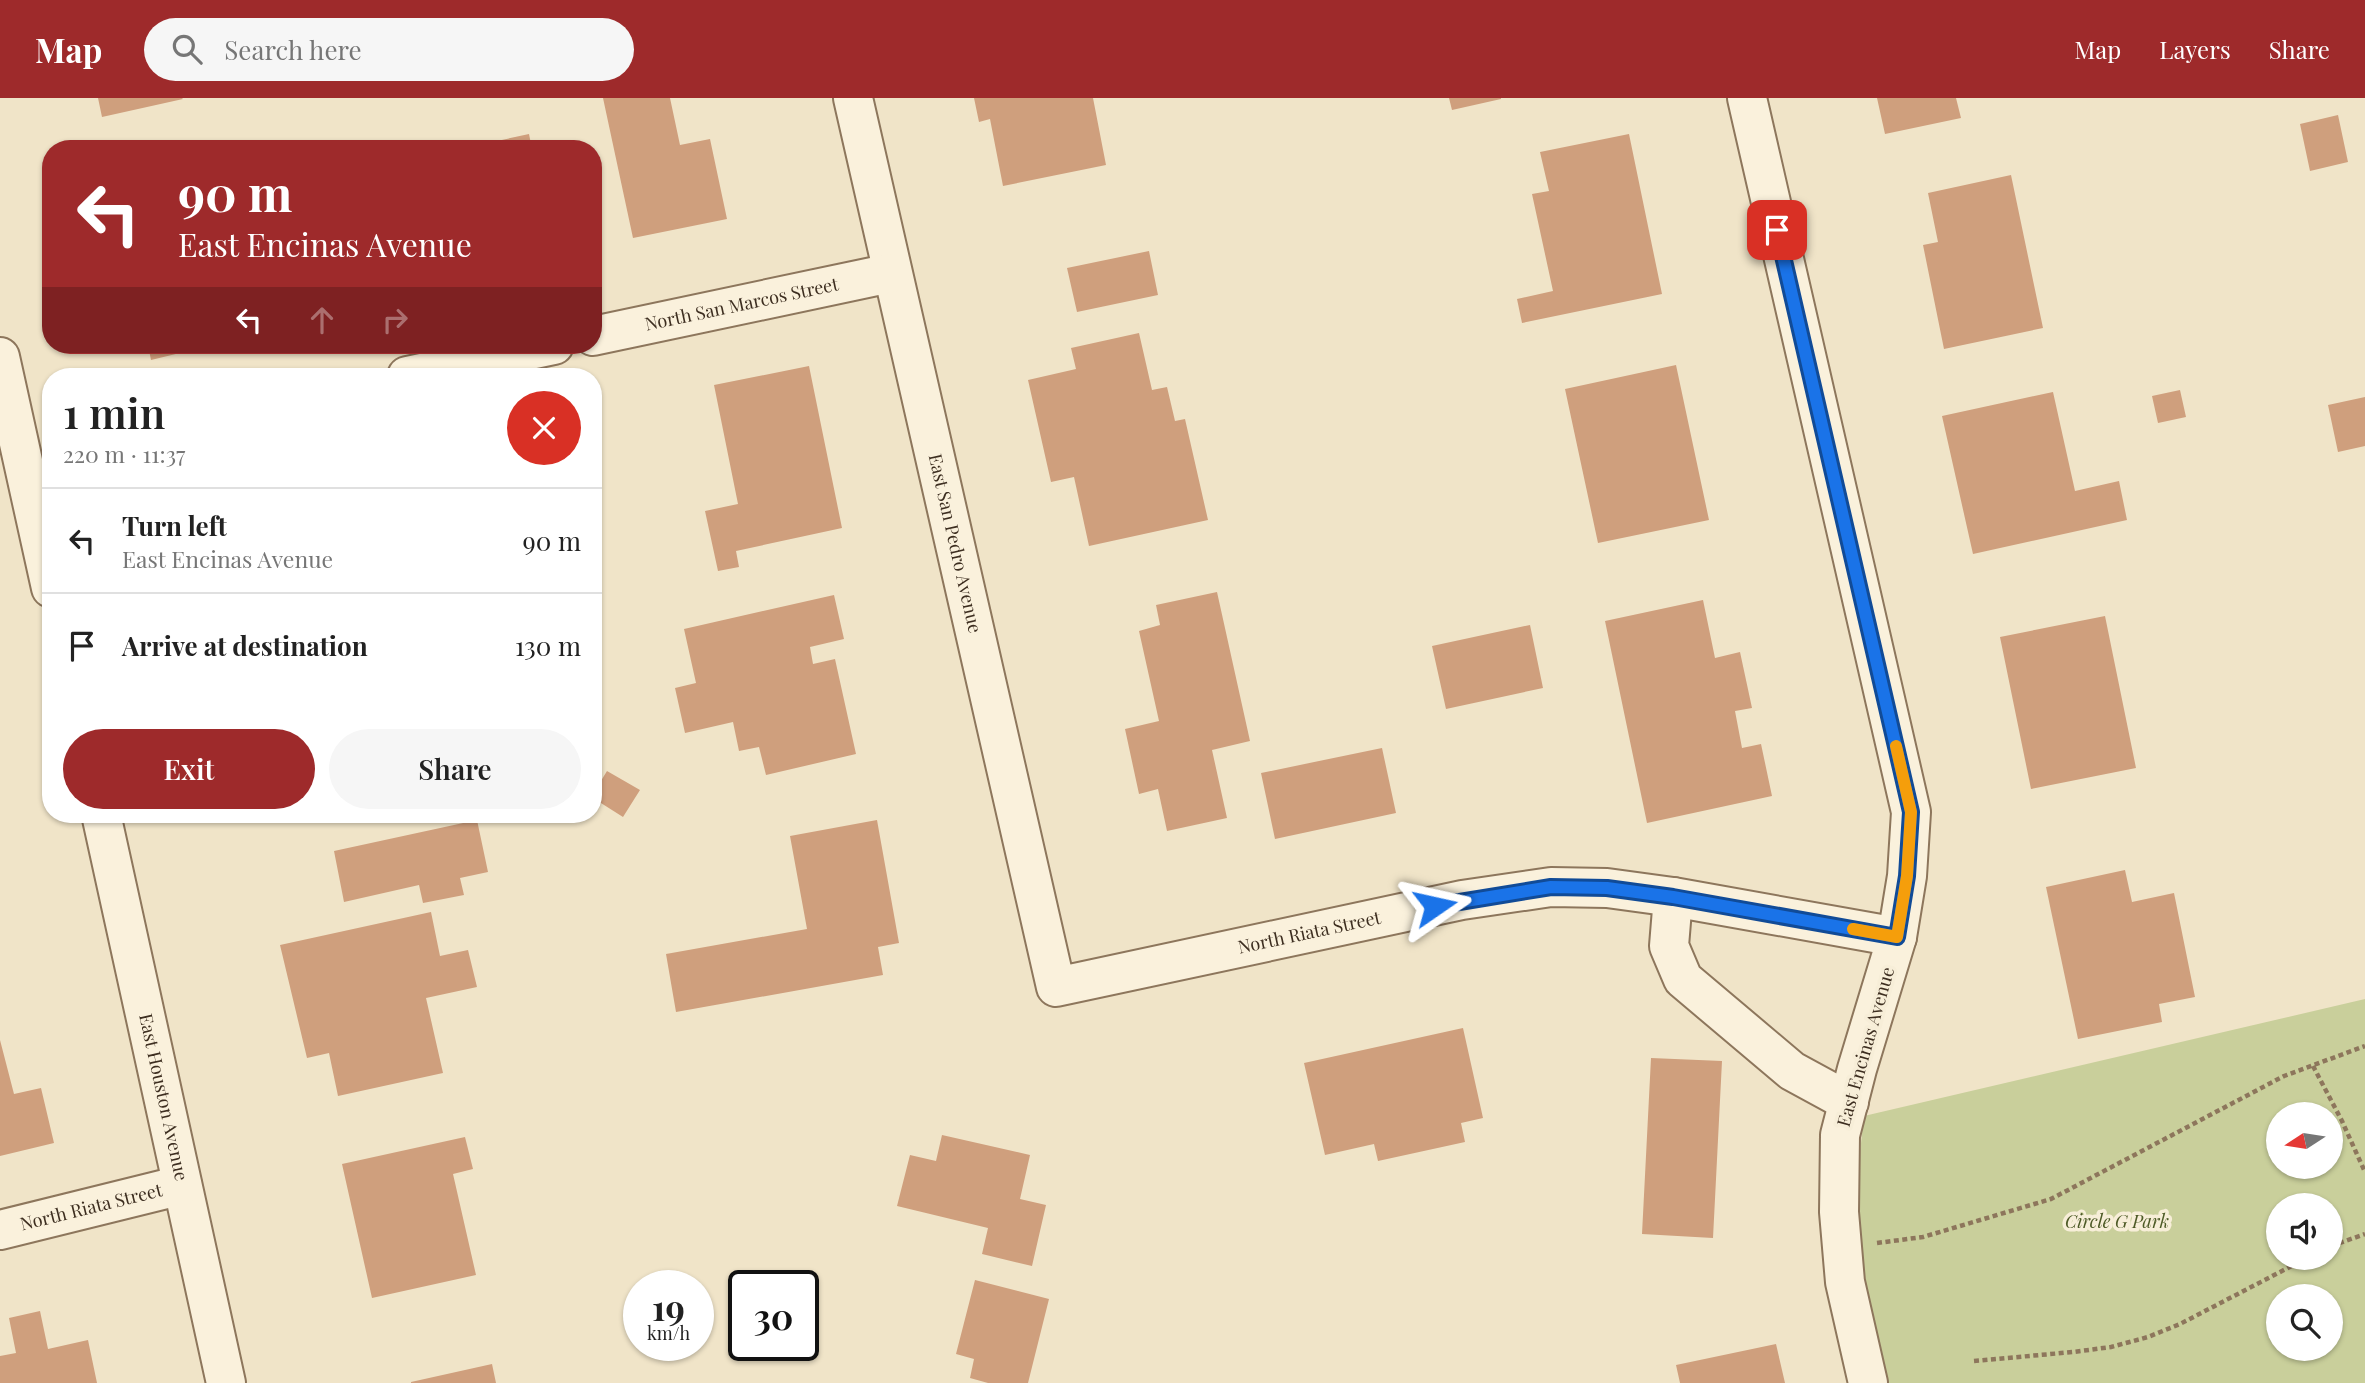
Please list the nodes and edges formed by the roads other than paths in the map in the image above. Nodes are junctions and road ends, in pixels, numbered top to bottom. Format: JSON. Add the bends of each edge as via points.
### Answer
{"nodes":[{"id":1,"x":853,"y":98,"type":"edge"},
{"id":2,"x":1747,"y":98,"type":"edge"},
{"id":3,"x":891,"y":273,"type":"junction"},
{"id":4,"x":602,"y":335,"type":"edge"},
{"id":5,"x":511,"y":354,"type":"edge"},
{"id":6,"x":0,"y":357,"type":"edge"},
{"id":7,"x":445,"y":368,"type":"edge"},
{"id":8,"x":36,"y":456,"type":"edge"},
{"id":9,"x":42,"y":509,"type":"edge"},
{"id":10,"x":103,"y":823,"type":"edge"},
{"id":11,"x":1673,"y":897,"type":"junction"},
{"id":12,"x":1897,"y":937,"type":"junction"},
{"id":13,"x":1056,"y":987,"type":"joint"},
{"id":14,"x":1849,"y":1102,"type":"junction"},
{"id":15,"x":182,"y":1185,"type":"junction"},
{"id":16,"x":0,"y":1230,"type":"edge"},
{"id":17,"x":226,"y":1383,"type":"edge"},
{"id":18,"x":1868,"y":1383,"type":"edge"}],
"edges":[{"from":1,"to":3,"type":"street","name":"East San Pedro Avenue"},
{"from":2,"to":12,"type":"street","name":"East Encinas Avenue","via":[[1911,812]]},
{"from":3,"to":4,"type":"street","name":"North San Marcos Street"},
{"from":3,"to":13,"type":"street","name":"East San Pedro Avenue"},
{"from":5,"to":7,"type":"street"},
{"from":6,"to":8,"type":"street"},
{"from":8,"to":9,"type":"street"},
{"from":10,"to":15,"type":"street","name":"East Houston Avenue"},
{"from":11,"to":12,"type":"street","name":"North Riata Street"},
{"from":11,"to":13,"type":"street","name":"North Riata Street","via":[[1607,888],[1551,887],[1462,900]]},
{"from":11,"to":14,"type":"street","via":[[1669,946],[1683,979],[1792,1071]]},
{"from":12,"to":14,"type":"street","name":"East Encinas Avenue"},
{"from":14,"to":18,"type":"street","name":"East Encinas Avenue","via":[[1840,1135],[1839,1212],[1845,1282]]},
{"from":15,"to":16,"type":"street","name":"North Riata Street"},
{"from":15,"to":17,"type":"street","name":"East Houston Avenue"}]}
